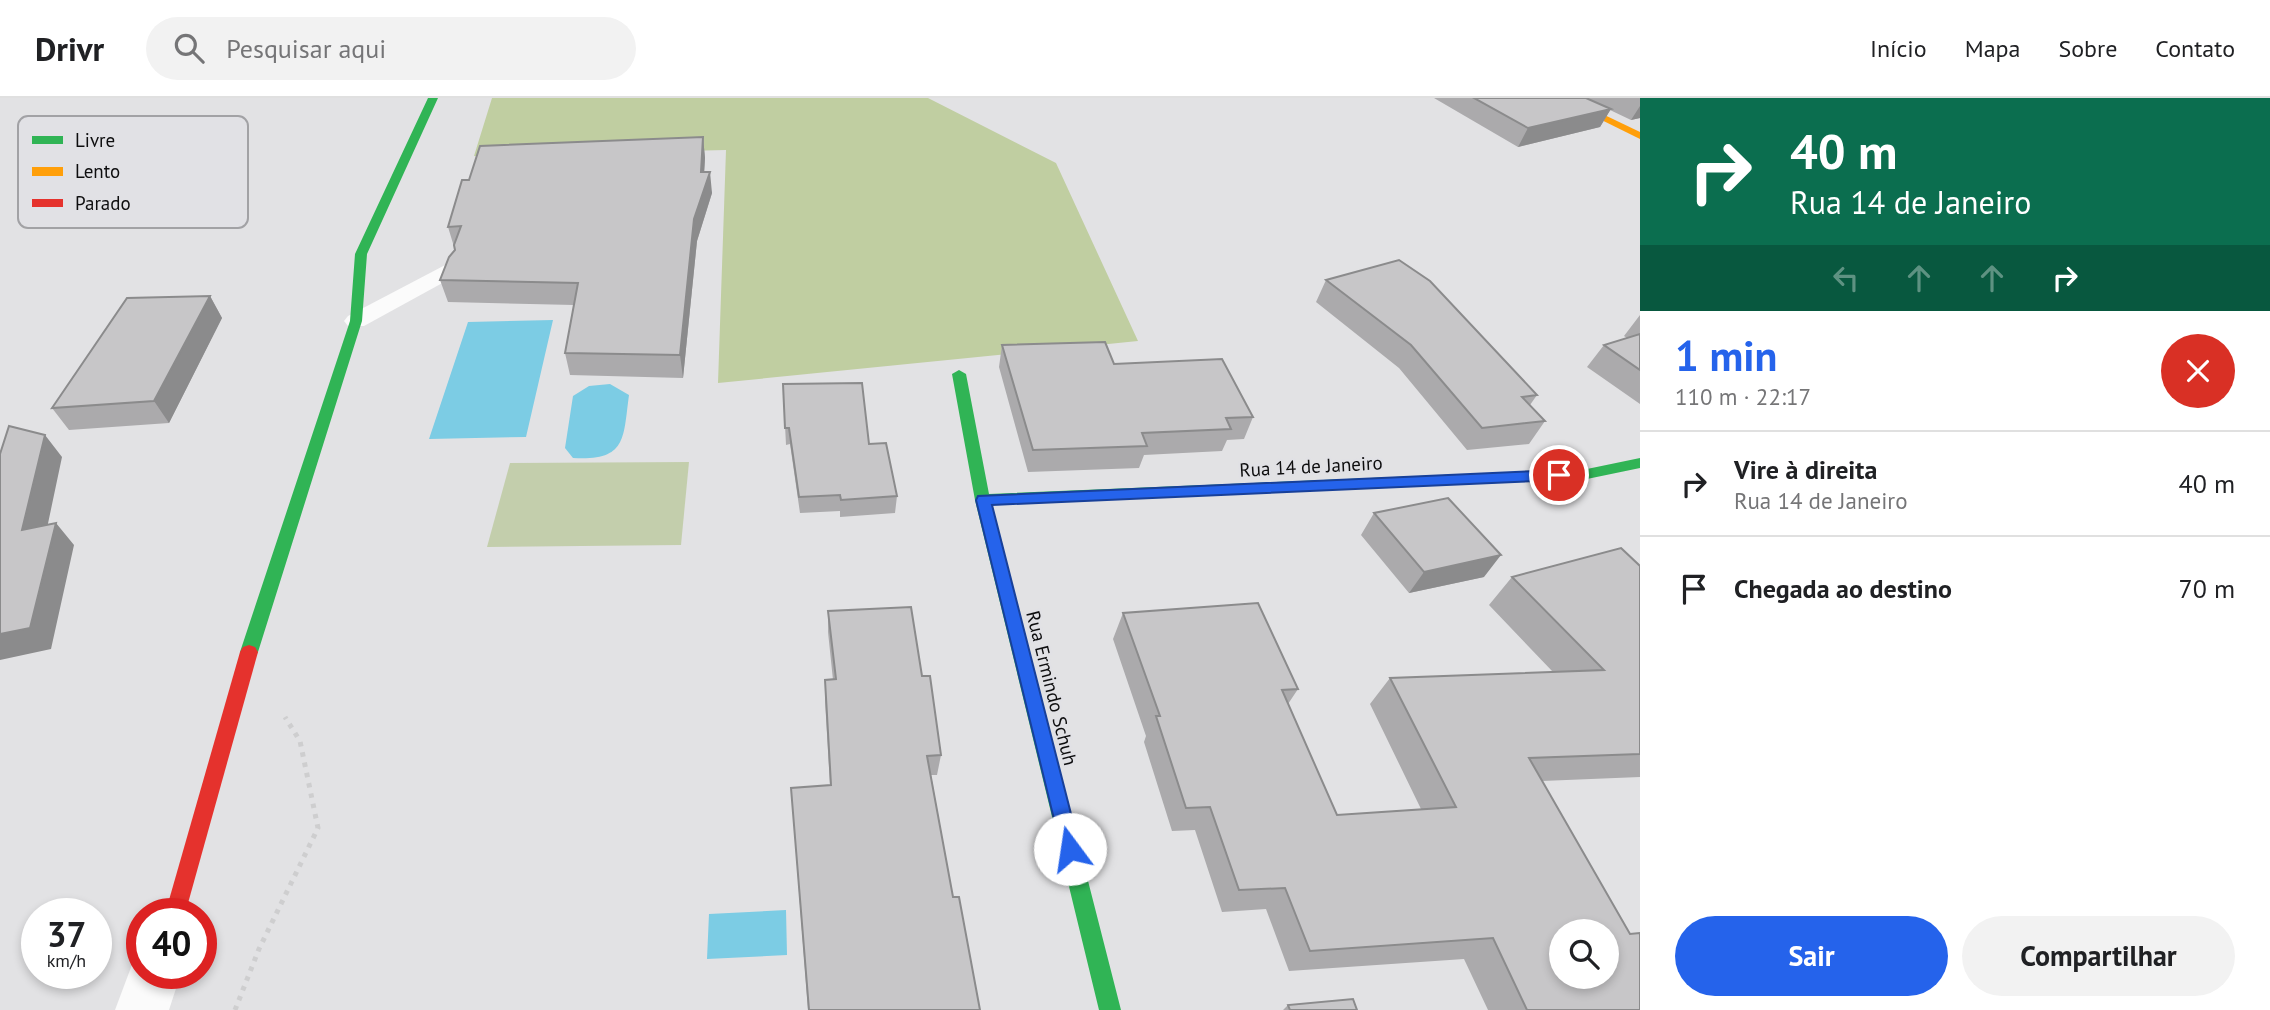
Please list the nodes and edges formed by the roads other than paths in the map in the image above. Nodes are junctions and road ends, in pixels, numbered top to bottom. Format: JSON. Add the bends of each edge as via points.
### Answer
{"nodes":[{"id":1,"x":433,"y":98,"type":"edge"},
{"id":2,"x":1562,"y":98,"type":"edge"},
{"id":3,"x":1640,"y":136,"type":"edge"},
{"id":4,"x":449,"y":270,"type":"edge"},
{"id":5,"x":356,"y":321,"type":"junction"},
{"id":6,"x":959,"y":374,"type":"dead end"},
{"id":7,"x":1640,"y":463,"type":"edge"},
{"id":8,"x":983,"y":500,"type":"junction"},
{"id":9,"x":180,"y":898,"type":"edge"},
{"id":10,"x":149,"y":989,"type":"edge"},
{"id":11,"x":142,"y":1010,"type":"edge"},
{"id":12,"x":1110,"y":1010,"type":"edge"}],
"edges":[{"from":1,"to":5,"type":"street","via":[[361,254]]},
{"from":2,"to":3,"type":"street"},
{"from":4,"to":5,"type":"lane"},
{"from":5,"to":9,"type":"street","via":[[247,659]]},
{"from":6,"to":8,"type":"street","name":"Rua Ermindo Schuh"},
{"from":7,"to":8,"type":"street","name":"Rua 14 de Janeiro","via":[[1587,474]]},
{"from":8,"to":12,"type":"street","name":"Rua Ermindo Schuh"},
{"from":10,"to":11,"type":"street"}]}
